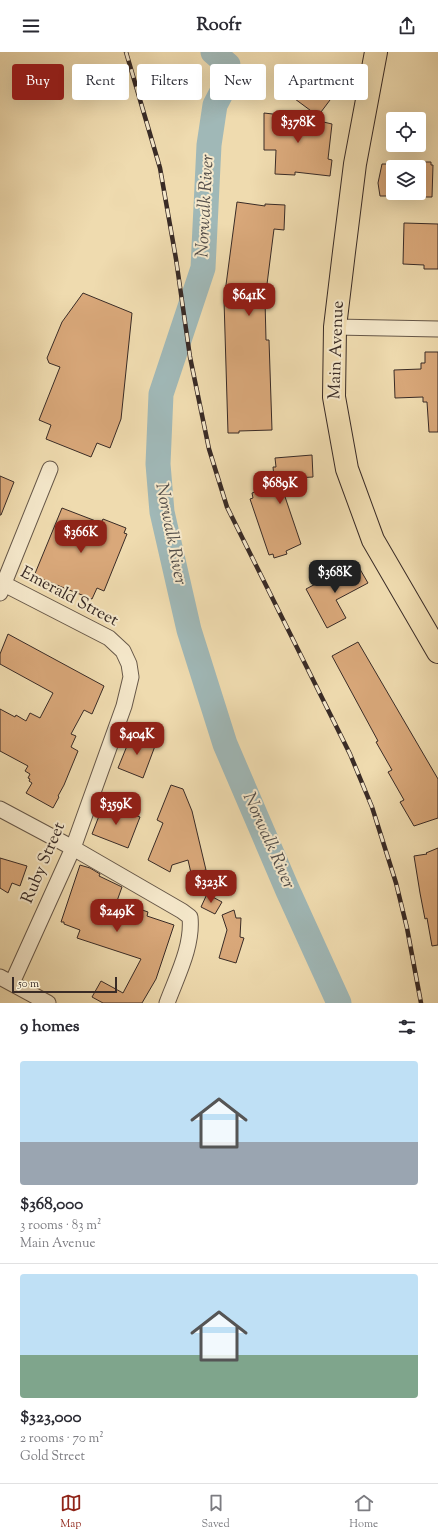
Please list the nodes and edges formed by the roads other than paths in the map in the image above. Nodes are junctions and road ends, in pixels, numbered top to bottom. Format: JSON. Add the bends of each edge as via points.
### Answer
{"nodes":[{"id":1,"x":376,"y":52,"type":"edge"},
{"id":2,"x":335,"y":327,"type":"junction"},
{"id":3,"x":438,"y":329,"type":"edge"},
{"id":4,"x":50,"y":469,"type":"dead end"},
{"id":5,"x":2,"y":589,"type":"edge"},
{"id":6,"x":438,"y":652,"type":"edge"},
{"id":7,"x":129,"y":664,"type":"joint"},
{"id":8,"x":0,"y":810,"type":"edge"},
{"id":9,"x":73,"y":848,"type":"junction"},
{"id":10,"x":6,"y":980,"type":"edge"},
{"id":11,"x":48,"y":1003,"type":"edge"},
{"id":12,"x":167,"y":1003,"type":"edge"}],
"edges":[{"from":1,"to":2,"type":"main road","name":"Main Avenue","via":[[355,164]]},
{"from":2,"to":3,"type":"street"},
{"from":2,"to":6,"type":"main road","name":"Main Avenue","via":[[334,398],[347,468],[373,540]]},
{"from":4,"to":5,"type":"street"},
{"from":5,"to":7,"type":"street","name":"Emerald Street","via":[[109,638],[123,651]]},
{"from":7,"to":9,"type":"street","name":"Ruby Street","via":[[131,677],[124,706]]},
{"from":8,"to":9,"type":"street"},
{"from":9,"to":10,"type":"street","name":"Ruby Street"},
{"from":9,"to":12,"type":"street","via":[[190,917],[190,941]]},
{"from":10,"to":11,"type":"street"}]}
